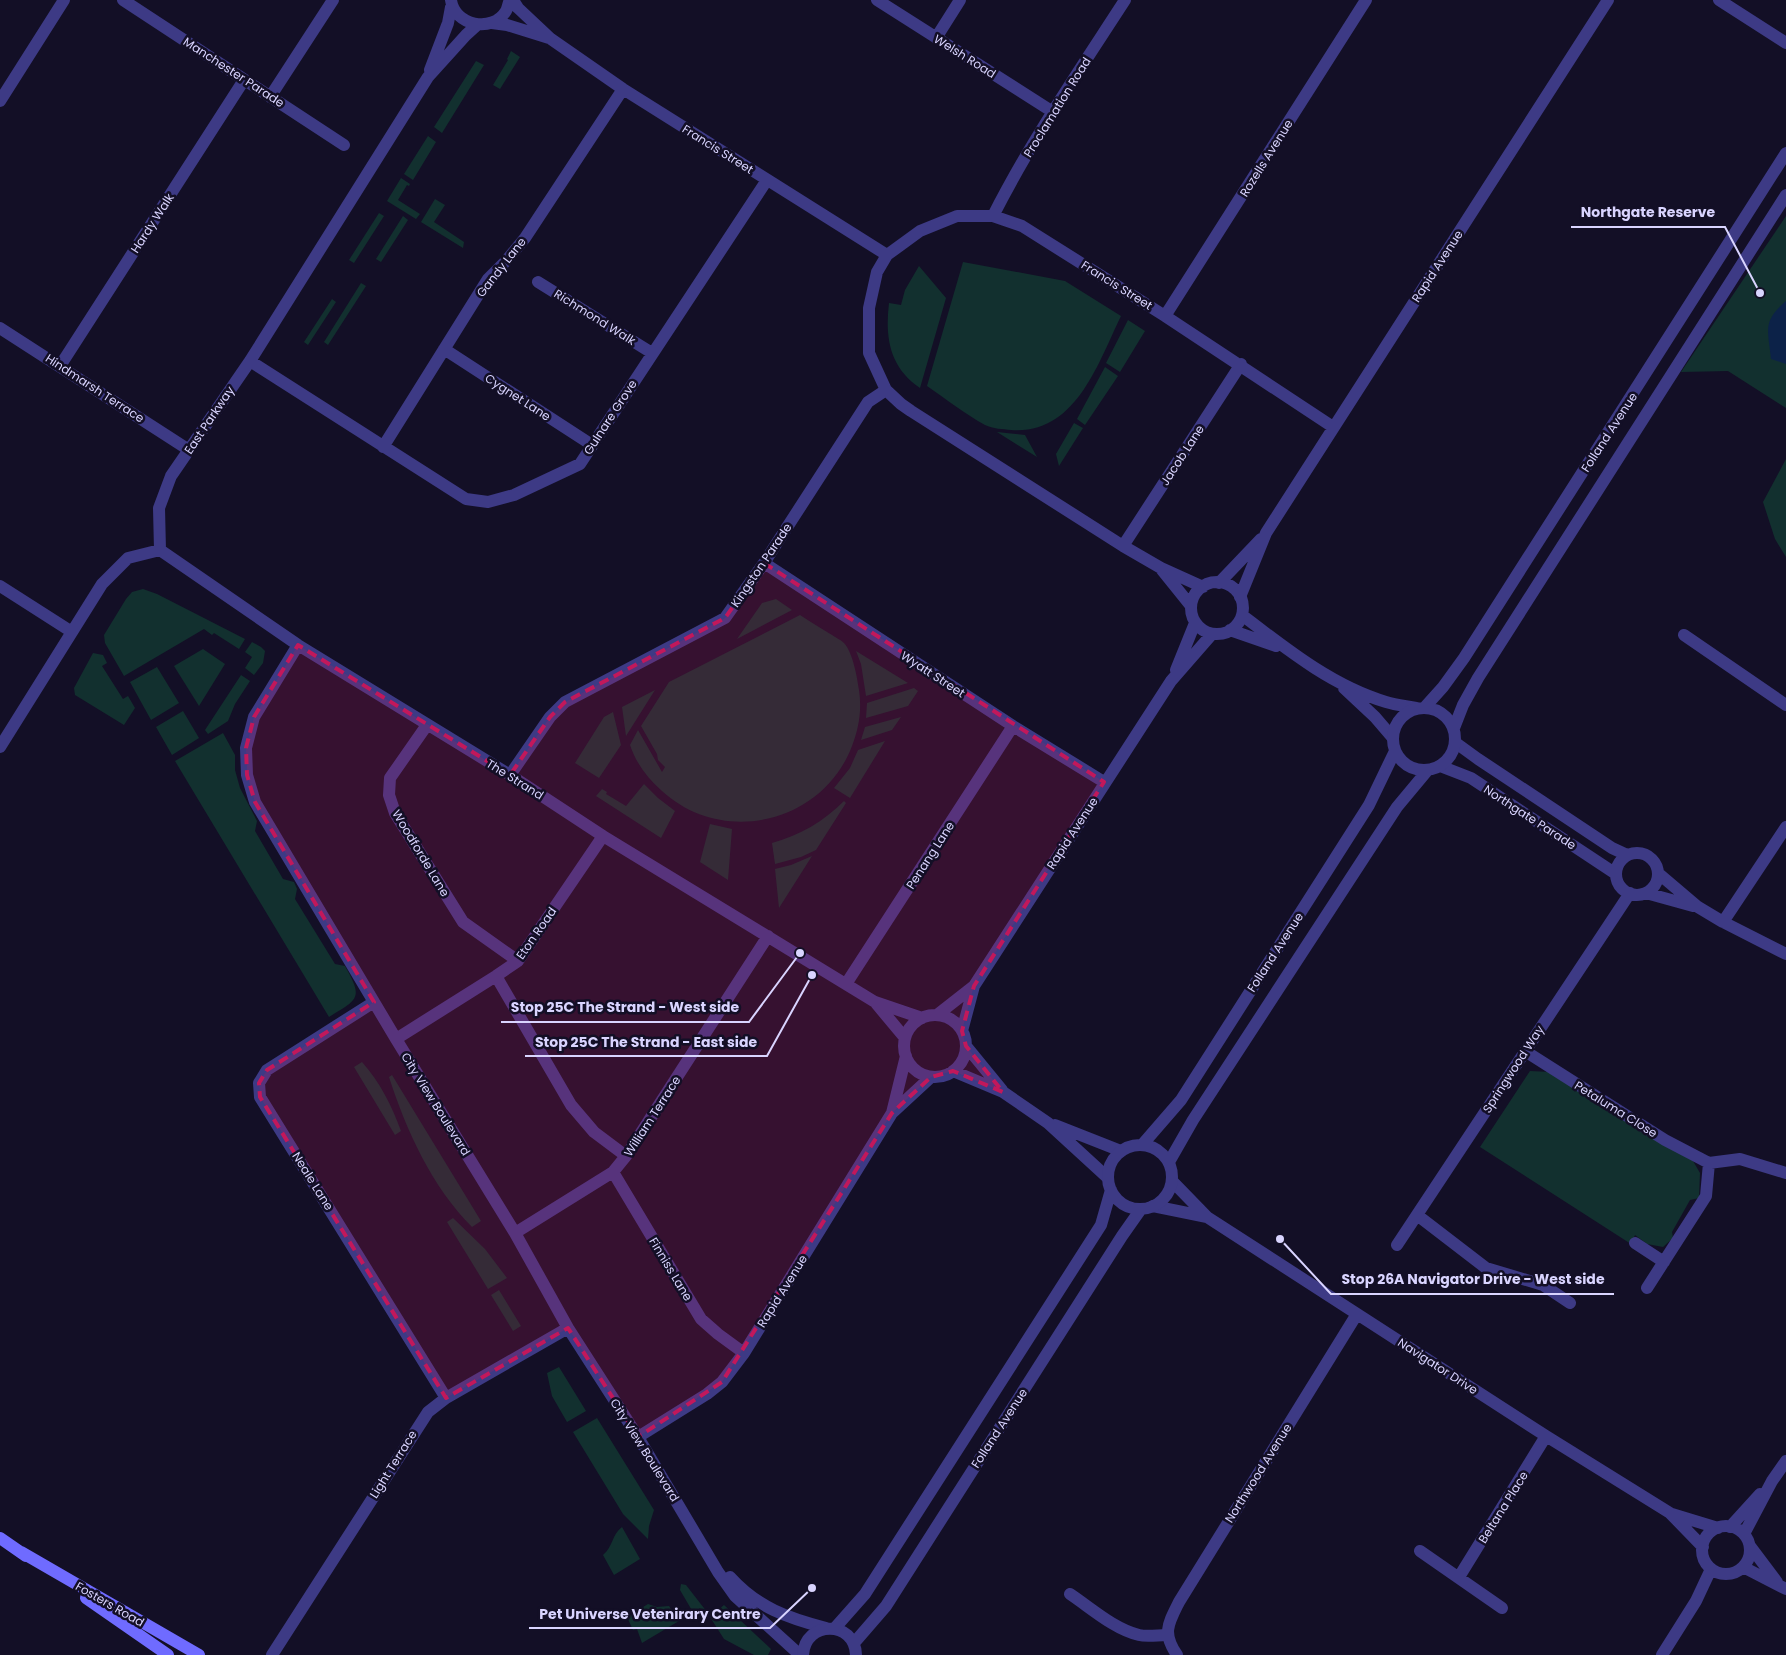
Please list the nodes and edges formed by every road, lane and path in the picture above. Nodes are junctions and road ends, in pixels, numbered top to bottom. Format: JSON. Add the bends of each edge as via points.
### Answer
{"nodes":[{"id":1,"x":64,"y":0,"type":"edge"},
{"id":2,"x":123,"y":0,"type":"edge"},
{"id":3,"x":333,"y":0,"type":"edge"},
{"id":4,"x":512,"y":0,"type":"edge"},
{"id":5,"x":877,"y":0,"type":"edge"},
{"id":6,"x":960,"y":0,"type":"edge"},
{"id":7,"x":1125,"y":0,"type":"edge"},
{"id":8,"x":1366,"y":0,"type":"edge"},
{"id":9,"x":1608,"y":0,"type":"edge"},
{"id":10,"x":1719,"y":0,"type":"edge"},
{"id":11,"x":451,"y":3,"type":"edge"},
{"id":12,"x":492,"y":23,"type":"junction"},
{"id":13,"x":477,"y":25,"type":"junction"},
{"id":14,"x":936,"y":38,"type":"junction"},
{"id":15,"x":551,"y":39,"type":"junction"},
{"id":16,"x":1786,"y":43,"type":"edge"},
{"id":17,"x":428,"y":77,"type":"junction"},
{"id":18,"x":244,"y":80,"type":"junction"},
{"id":19,"x":623,"y":89,"type":"junction"},
{"id":20,"x":270,"y":96,"type":"junction"},
{"id":21,"x":0,"y":101,"type":"edge"},
{"id":22,"x":1053,"y":112,"type":"junction"},
{"id":23,"x":344,"y":145,"type":"dead end"},
{"id":24,"x":1786,"y":153,"type":"edge"},
{"id":25,"x":767,"y":180,"type":"junction"},
{"id":26,"x":1786,"y":195,"type":"edge"},
{"id":27,"x":993,"y":216,"type":"junction"},
{"id":28,"x":887,"y":255,"type":"junction"},
{"id":29,"x":538,"y":282,"type":"dead end"},
{"id":30,"x":1166,"y":316,"type":"junction"},
{"id":31,"x":0,"y":328,"type":"edge"},
{"id":32,"x":444,"y":349,"type":"junction"},
{"id":33,"x":652,"y":353,"type":"junction"},
{"id":34,"x":250,"y":361,"type":"junction"},
{"id":35,"x":1241,"y":364,"type":"junction"},
{"id":36,"x":60,"y":366,"type":"junction"},
{"id":37,"x":886,"y":390,"type":"junction"},
{"id":38,"x":1333,"y":427,"type":"junction"},
{"id":39,"x":592,"y":445,"type":"junction"},
{"id":40,"x":383,"y":447,"type":"junction"},
{"id":41,"x":189,"y":450,"type":"junction"},
{"id":42,"x":1266,"y":533,"type":"junction"},
{"id":43,"x":1123,"y":546,"type":"junction"},
{"id":44,"x":160,"y":550,"type":"junction"},
{"id":45,"x":764,"y":563,"type":"junction"},
{"id":46,"x":1161,"y":568,"type":"junction"},
{"id":47,"x":1218,"y":583,"type":"junction"},
{"id":48,"x":0,"y":586,"type":"edge"},
{"id":49,"x":1202,"y":587,"type":"junction"},
{"id":50,"x":1240,"y":597,"type":"junction"},
{"id":51,"x":1191,"y":606,"type":"junction"},
{"id":52,"x":1242,"y":615,"type":"junction"},
{"id":53,"x":1195,"y":623,"type":"junction"},
{"id":54,"x":1230,"y":630,"type":"junction"},
{"id":55,"x":72,"y":632,"type":"junction"},
{"id":56,"x":1212,"y":634,"type":"junction"},
{"id":57,"x":1684,"y":635,"type":"dead end"},
{"id":58,"x":298,"y":645,"type":"junction"},
{"id":59,"x":1288,"y":650,"type":"junction"},
{"id":60,"x":1171,"y":681,"type":"junction"},
{"id":61,"x":1338,"y":682,"type":"junction"},
{"id":62,"x":1786,"y":706,"type":"edge"},
{"id":63,"x":1421,"y":708,"type":"junction"},
{"id":64,"x":427,"y":725,"type":"junction"},
{"id":65,"x":1012,"y":726,"type":"junction"},
{"id":66,"x":1454,"y":728,"type":"junction"},
{"id":67,"x":1456,"y":743,"type":"junction"},
{"id":68,"x":1394,"y":744,"type":"junction"},
{"id":69,"x":0,"y":747,"type":"edge"},
{"id":70,"x":1440,"y":766,"type":"junction"},
{"id":71,"x":1427,"y":771,"type":"junction"},
{"id":72,"x":510,"y":775,"type":"junction"},
{"id":73,"x":1104,"y":782,"type":"junction"},
{"id":74,"x":1786,"y":827,"type":"edge"},
{"id":75,"x":603,"y":836,"type":"junction"},
{"id":76,"x":1627,"y":855,"type":"junction"},
{"id":77,"x":1658,"y":873,"type":"junction"},
{"id":78,"x":1616,"y":874,"type":"junction"},
{"id":79,"x":1646,"y":892,"type":"junction"},
{"id":80,"x":1630,"y":893,"type":"junction"},
{"id":81,"x":1698,"y":907,"type":"junction"},
{"id":82,"x":1723,"y":922,"type":"junction"},
{"id":83,"x":768,"y":936,"type":"junction"},
{"id":84,"x":1786,"y":954,"type":"edge"},
{"id":85,"x":518,"y":961,"type":"junction"},
{"id":86,"x":496,"y":976,"type":"junction"},
{"id":87,"x":846,"y":984,"type":"junction"},
{"id":88,"x":974,"y":986,"type":"junction"},
{"id":89,"x":374,"y":1002,"type":"junction"},
{"id":90,"x":874,"y":1002,"type":"junction"},
{"id":91,"x":937,"y":1015,"type":"junction"},
{"id":92,"x":922,"y":1018,"type":"junction"},
{"id":93,"x":962,"y":1031,"type":"junction"},
{"id":94,"x":396,"y":1038,"type":"junction"},
{"id":95,"x":905,"y":1038,"type":"junction"},
{"id":96,"x":966,"y":1046,"type":"junction"},
{"id":97,"x":1525,"y":1051,"type":"junction"},
{"id":98,"x":906,"y":1056,"type":"junction"},
{"id":99,"x":953,"y":1071,"type":"junction"},
{"id":100,"x":931,"y":1076,"type":"junction"},
{"id":101,"x":1003,"y":1092,"type":"junction"},
{"id":102,"x":892,"y":1113,"type":"junction"},
{"id":103,"x":1048,"y":1123,"type":"junction"},
{"id":104,"x":1142,"y":1145,"type":"junction"},
{"id":105,"x":1121,"y":1151,"type":"junction"},
{"id":106,"x":626,"y":1156,"type":"junction"},
{"id":107,"x":1168,"y":1162,"type":"junction"},
{"id":108,"x":1709,"y":1163,"type":"junction"},
{"id":109,"x":613,"y":1172,"type":"junction"},
{"id":110,"x":1786,"y":1173,"type":"edge"},
{"id":111,"x":1172,"y":1181,"type":"junction"},
{"id":112,"x":1110,"y":1184,"type":"junction"},
{"id":113,"x":1147,"y":1207,"type":"junction"},
{"id":114,"x":1417,"y":1215,"type":"junction"},
{"id":115,"x":1207,"y":1217,"type":"junction"},
{"id":116,"x":515,"y":1232,"type":"junction"},
{"id":117,"x":1635,"y":1243,"type":"dead end"},
{"id":118,"x":1397,"y":1245,"type":"dead end"},
{"id":119,"x":1664,"y":1262,"type":"junction"},
{"id":120,"x":1646,"y":1288,"type":"dead end"},
{"id":121,"x":1570,"y":1303,"type":"dead end"},
{"id":122,"x":1357,"y":1314,"type":"junction"},
{"id":123,"x":568,"y":1328,"type":"junction"},
{"id":124,"x":744,"y":1353,"type":"junction"},
{"id":125,"x":446,"y":1398,"type":"junction"},
{"id":126,"x":1546,"y":1436,"type":"junction"},
{"id":127,"x":638,"y":1438,"type":"junction"},
{"id":128,"x":1786,"y":1460,"type":"edge"},
{"id":129,"x":1772,"y":1481,"type":"junction"},
{"id":130,"x":1670,"y":1513,"type":"junction"},
{"id":131,"x":1724,"y":1527,"type":"junction"},
{"id":132,"x":1744,"y":1534,"type":"junction"},
{"id":133,"x":0,"y":1538,"type":"edge"},
{"id":134,"x":1750,"y":1546,"type":"junction"},
{"id":135,"x":1703,"y":1547,"type":"junction"},
{"id":136,"x":706,"y":1551,"type":"junction"},
{"id":137,"x":1420,"y":1551,"type":"dead end"},
{"id":138,"x":21,"y":1552,"type":"junction"},
{"id":139,"x":1743,"y":1567,"type":"junction"},
{"id":140,"x":1711,"y":1568,"type":"junction"},
{"id":141,"x":1725,"y":1574,"type":"junction"},
{"id":142,"x":1460,"y":1577,"type":"junction"},
{"id":143,"x":1782,"y":1587,"type":"edge"},
{"id":144,"x":1070,"y":1594,"type":"dead end"},
{"id":145,"x":1696,"y":1601,"type":"junction"},
{"id":146,"x":1502,"y":1608,"type":"dead end"},
{"id":147,"x":831,"y":1629,"type":"junction"},
{"id":148,"x":1167,"y":1635,"type":"junction"},
{"id":149,"x":855,"y":1649,"type":"edge"},
{"id":150,"x":168,"y":1655,"type":"edge"},
{"id":151,"x":199,"y":1655,"type":"edge"},
{"id":152,"x":272,"y":1655,"type":"edge"},
{"id":153,"x":801,"y":1655,"type":"edge"},
{"id":154,"x":1177,"y":1655,"type":"edge"},
{"id":155,"x":1662,"y":1655,"type":"edge"}],
"edges":[{"from":1,"to":21,"type":"street"},
{"from":2,"to":18,"type":"street","name":"Manchester Parade"},
{"from":3,"to":20,"type":"street"},
{"from":4,"to":12,"type":"street","via":[[505,12]]},
{"from":4,"to":15,"type":"street","name":"Francis Street"},
{"from":5,"to":14,"type":"street","name":"Welsh Road"},
{"from":6,"to":14,"type":"street"},
{"from":7,"to":22,"type":"street","name":"Proclamation Road"},
{"from":8,"to":30,"type":"street","name":"Rozells Avenue"},
{"from":9,"to":38,"type":"street","name":"Rapid Avenue"},
{"from":10,"to":16,"type":"street"},
{"from":11,"to":13,"type":"street","via":[[462,19]]},
{"from":11,"to":17,"type":"street","name":"East Parkway","via":[[448,23]]},
{"from":12,"to":13,"type":"street","name":"Francis Street"},
{"from":12,"to":15,"type":"street","name":"Francis Street"},
{"from":13,"to":17,"type":"street","name":"East Parkway"},
{"from":14,"to":22,"type":"street","name":"Welsh Road"},
{"from":15,"to":19,"type":"street","name":"Francis Street"},
{"from":17,"to":34,"type":"street","name":"East Parkway"},
{"from":18,"to":20,"type":"street","name":"Manchester Parade"},
{"from":18,"to":36,"type":"street","name":"Hardy Walk"},
{"from":19,"to":25,"type":"street","name":"Francis Street"},
{"from":19,"to":32,"type":"street","name":"Gandy Lane","via":[[525,238],[488,279]]},
{"from":20,"to":23,"type":"street","name":"Manchester Parade"},
{"from":22,"to":27,"type":"street","name":"Proclamation Road"},
{"from":24,"to":63,"type":"street","name":"Folland Avenue","via":[[1464,658],[1443,687]]},
{"from":25,"to":28,"type":"street","name":"Francis Street"},
{"from":25,"to":33,"type":"street","name":"Gulnare Grove"},
{"from":26,"to":66,"type":"street","name":"Folland Avenue","via":[[1478,678]]},
{"from":27,"to":28,"type":"street","name":"Francis Street","via":[[957,216],[920,231]]},
{"from":27,"to":30,"type":"street","name":"Francis Street","via":[[1022,226]]},
{"from":28,"to":37,"type":"street","name":"Francis Street","via":[[877,272],[869,308],[869,353]]},
{"from":29,"to":33,"type":"street","name":"Richmond Walk"},
{"from":30,"to":35,"type":"street","name":"Francis Street"},
{"from":31,"to":36,"type":"street","name":"Hindmarsh Terrace"},
{"from":32,"to":39,"type":"street","name":"Cygnet Lane"},
{"from":32,"to":40,"type":"street","name":"Gandy Lane"},
{"from":33,"to":39,"type":"street","name":"Gulnare Grove"},
{"from":34,"to":40,"type":"street","name":"Gulnare Grove"},
{"from":34,"to":41,"type":"street","name":"East Parkway"},
{"from":35,"to":38,"type":"street","name":"Francis Street"},
{"from":35,"to":43,"type":"street","name":"Jacob Lane"},
{"from":36,"to":41,"type":"street","name":"Hindmarsh Terrace"},
{"from":37,"to":43,"type":"street","name":"Francis Street","via":[[906,407]]},
{"from":37,"to":45,"type":"street","name":"Kingston Parade","via":[[868,402]]},
{"from":38,"to":42,"type":"street","name":"Rapid Avenue"},
{"from":39,"to":40,"type":"street","name":"Gulnare Grove","via":[[580,464],[514,495],[488,502],[466,499]]},
{"from":41,"to":44,"type":"street","name":"East Parkway","via":[[171,476],[159,508]]},
{"from":42,"to":47,"type":"street","name":"Rapid Avenue"},
{"from":42,"to":50,"type":"street","name":"Rapid Avenue"},
{"from":43,"to":46,"type":"street","name":"Francis Street"},
{"from":44,"to":55,"type":"street","via":[[128,558],[102,584]]},
{"from":44,"to":58,"type":"street","name":"The Strand"},
{"from":45,"to":65,"type":"street","name":"Wyatt Street"},
{"from":45,"to":72,"type":"street","name":"Kingston Parade","via":[[725,618],[565,702],[550,717]]},
{"from":46,"to":49,"type":"street","name":"Francis Street"},
{"from":46,"to":51,"type":"street","name":"Francis Street"},
{"from":47,"to":49,"type":"street"},
{"from":47,"to":50,"type":"street","via":[[1235,590]]},
{"from":48,"to":55,"type":"street"},
{"from":49,"to":51,"type":"street"},
{"from":50,"to":52,"type":"street"},
{"from":51,"to":53,"type":"street"},
{"from":52,"to":54,"type":"street"},
{"from":52,"to":59,"type":"street"},
{"from":53,"to":56,"type":"street"},
{"from":53,"to":60,"type":"street","name":"Rapid Avenue"},
{"from":54,"to":56,"type":"street"},
{"from":54,"to":59,"type":"street"},
{"from":55,"to":69,"type":"street"},
{"from":56,"to":60,"type":"street","name":"Rapid Avenue"},
{"from":57,"to":62,"type":"street"},
{"from":58,"to":64,"type":"street","name":"The Strand"},
{"from":58,"to":89,"type":"street","name":"City View Boulevard","via":[[254,717],[246,748],[247,775],[255,802]]},
{"from":59,"to":61,"type":"street"},
{"from":60,"to":73,"type":"street","name":"Rapid Avenue"},
{"from":61,"to":63,"type":"street","via":[[1385,702]]},
{"from":61,"to":68,"type":"street","via":[[1375,717]]},
{"from":63,"to":66,"type":"street","via":[[1443,713]]},
{"from":63,"to":68,"type":"street","via":[[1404,714],[1396,725]]},
{"from":64,"to":72,"type":"street","name":"The Strand"},
{"from":64,"to":85,"type":"street","name":"Woodforde Lane","via":[[390,778],[389,794],[395,813],[464,922]]},
{"from":65,"to":73,"type":"street","name":"Wyatt Street"},
{"from":65,"to":87,"type":"street","name":"Penang Lane"},
{"from":66,"to":67,"type":"street"},
{"from":67,"to":70,"type":"street","via":[[1451,756]]},
{"from":67,"to":76,"type":"street","name":"Northgate Parade"},
{"from":68,"to":71,"type":"street","via":[[1402,762],[1413,769]]},
{"from":68,"to":104,"type":"street","name":"Folland Avenue","via":[[1369,805],[1181,1100]]},
{"from":70,"to":71,"type":"street"},
{"from":70,"to":78,"type":"street","name":"Northgate Parade","via":[[1471,778]]},
{"from":71,"to":107,"type":"street","name":"Folland Avenue","via":[[1397,807]]},
{"from":72,"to":75,"type":"street","name":"The Strand"},
{"from":73,"to":88,"type":"street","name":"Rapid Avenue"},
{"from":74,"to":82,"type":"street"},
{"from":75,"to":83,"type":"street","name":"The Strand"},
{"from":75,"to":85,"type":"street","name":"Eton Road"},
{"from":76,"to":77,"type":"street","via":[[1645,854],[1654,862]]},
{"from":76,"to":78,"type":"street","via":[[1619,863]]},
{"from":77,"to":79,"type":"street","via":[[1653,888]]},
{"from":77,"to":81,"type":"street"},
{"from":78,"to":80,"type":"street","via":[[1620,886]]},
{"from":79,"to":80,"type":"street"},
{"from":79,"to":81,"type":"street"},
{"from":80,"to":97,"type":"street","name":"Springwood Way"},
{"from":81,"to":82,"type":"street"},
{"from":82,"to":84,"type":"street"},
{"from":83,"to":87,"type":"street","name":"The Strand"},
{"from":83,"to":106,"type":"street","name":"William Terrace"},
{"from":85,"to":86,"type":"street","name":"Eton Road"},
{"from":86,"to":94,"type":"street","name":"Eton Road"},
{"from":86,"to":106,"type":"street","via":[[571,1105],[594,1132]]},
{"from":87,"to":90,"type":"street","name":"The Strand"},
{"from":88,"to":91,"type":"street","name":"Rapid Avenue"},
{"from":88,"to":93,"type":"street","name":"Rapid Avenue"},
{"from":89,"to":94,"type":"street","name":"City View Boulevard"},
{"from":89,"to":125,"type":"street","name":"Neale Lane","via":[[267,1070],[259,1083],[260,1096]]},
{"from":90,"to":92,"type":"street","name":"The Strand"},
{"from":90,"to":95,"type":"street","name":"The Strand"},
{"from":91,"to":92,"type":"street"},
{"from":91,"to":93,"type":"street","via":[[956,1023]]},
{"from":92,"to":95,"type":"street","via":[[914,1023]]},
{"from":93,"to":96,"type":"street"},
{"from":94,"to":116,"type":"street","name":"City View Boulevard"},
{"from":95,"to":98,"type":"street"},
{"from":96,"to":99,"type":"street","via":[[960,1064]]},
{"from":96,"to":101,"type":"street"},
{"from":97,"to":108,"type":"street","name":"Petaluma Close","via":[[1665,1140]]},
{"from":97,"to":114,"type":"street","name":"Springwood Way"},
{"from":98,"to":100,"type":"street","via":[[916,1070]]},
{"from":98,"to":102,"type":"street","name":"Rapid Avenue"},
{"from":99,"to":100,"type":"street","via":[[939,1077]]},
{"from":99,"to":101,"type":"street"},
{"from":100,"to":102,"type":"street","name":"Rapid Avenue"},
{"from":101,"to":103,"type":"street"},
{"from":102,"to":124,"type":"street","name":"Rapid Avenue"},
{"from":103,"to":105,"type":"street"},
{"from":103,"to":112,"type":"street"},
{"from":104,"to":105,"type":"street"},
{"from":104,"to":107,"type":"street","via":[[1153,1147]]},
{"from":105,"to":112,"type":"street","via":[[1109,1168]]},
{"from":106,"to":109,"type":"street","name":"William Terrace"},
{"from":107,"to":111,"type":"street"},
{"from":108,"to":110,"type":"street","via":[[1740,1159]]},
{"from":108,"to":119,"type":"street","via":[[1706,1196]]},
{"from":109,"to":116,"type":"street","name":"William Terrace"},
{"from":109,"to":124,"type":"street","name":"Finniss Lane","via":[[701,1319]]},
{"from":111,"to":113,"type":"street","via":[[1166,1196]]},
{"from":111,"to":115,"type":"street","name":"Navigator Drive"},
{"from":112,"to":113,"type":"street","via":[[1118,1200],[1129,1207]]},
{"from":112,"to":147,"type":"street","name":"Folland Avenue","via":[[1101,1225],[865,1594]]},
{"from":113,"to":115,"type":"street","name":"Navigator Drive"},
{"from":113,"to":149,"type":"street","name":"Folland Avenue","via":[[1122,1236],[886,1606]]},
{"from":114,"to":118,"type":"street","name":"Springwood Way"},
{"from":114,"to":121,"type":"street","via":[[1486,1268],[1543,1285]]},
{"from":115,"to":122,"type":"street","name":"Navigator Drive"},
{"from":116,"to":123,"type":"street","name":"City View Boulevard"},
{"from":117,"to":119,"type":"street"},
{"from":119,"to":120,"type":"street"},
{"from":122,"to":126,"type":"street","name":"Navigator Drive"},
{"from":122,"to":148,"type":"street","name":"Northwood Avenue","via":[[1178,1602]]},
{"from":123,"to":125,"type":"street","name":"Light Terrace"},
{"from":123,"to":127,"type":"street","name":"City View Boulevard"},
{"from":124,"to":127,"type":"street","name":"Rapid Avenue","via":[[722,1382]]},
{"from":125,"to":152,"type":"street","name":"Light Terrace","via":[[428,1412],[417,1427]]},
{"from":126,"to":130,"type":"street","name":"Navigator Drive"},
{"from":126,"to":142,"type":"street","name":"Beltana Place"},
{"from":127,"to":136,"type":"street","name":"City View Boulevard"},
{"from":128,"to":129,"type":"street"},
{"from":129,"to":131,"type":"street"},
{"from":129,"to":132,"type":"street"},
{"from":130,"to":131,"type":"street","name":"Navigator Drive"},
{"from":130,"to":135,"type":"street","name":"Navigator Drive"},
{"from":131,"to":132,"type":"street"},
{"from":131,"to":135,"type":"street","via":[[1709,1534]]},
{"from":132,"to":134,"type":"street"},
{"from":133,"to":138,"type":"main road","name":"Fosters Road"},
{"from":134,"to":139,"type":"street","via":[[1749,1557]]},
{"from":134,"to":143,"type":"street"},
{"from":135,"to":140,"type":"street","via":[[1704,1558]]},
{"from":136,"to":147,"type":"street","name":"City View Boulevard","via":[[738,1587],[757,1602],[793,1620]]},
{"from":136,"to":153,"type":"street","name":"City View Boulevard","via":[[735,1596]]},
{"from":137,"to":142,"type":"street"},
{"from":138,"to":150,"type":"main road","name":"Fosters Road"},
{"from":138,"to":151,"type":"main road","name":"Fosters Road"},
{"from":139,"to":141,"type":"street"},
{"from":139,"to":143,"type":"street"},
{"from":140,"to":141,"type":"street"},
{"from":140,"to":145,"type":"street"},
{"from":141,"to":145,"type":"street"},
{"from":142,"to":146,"type":"street"},
{"from":144,"to":148,"type":"street","via":[[1131,1632],[1141,1636]]},
{"from":145,"to":155,"type":"street"},
{"from":147,"to":149,"type":"street","via":[[849,1636]]},
{"from":147,"to":153,"type":"street","name":"Folland Avenue","via":[[811,1635]]},
{"from":148,"to":154,"type":"street"}]}
